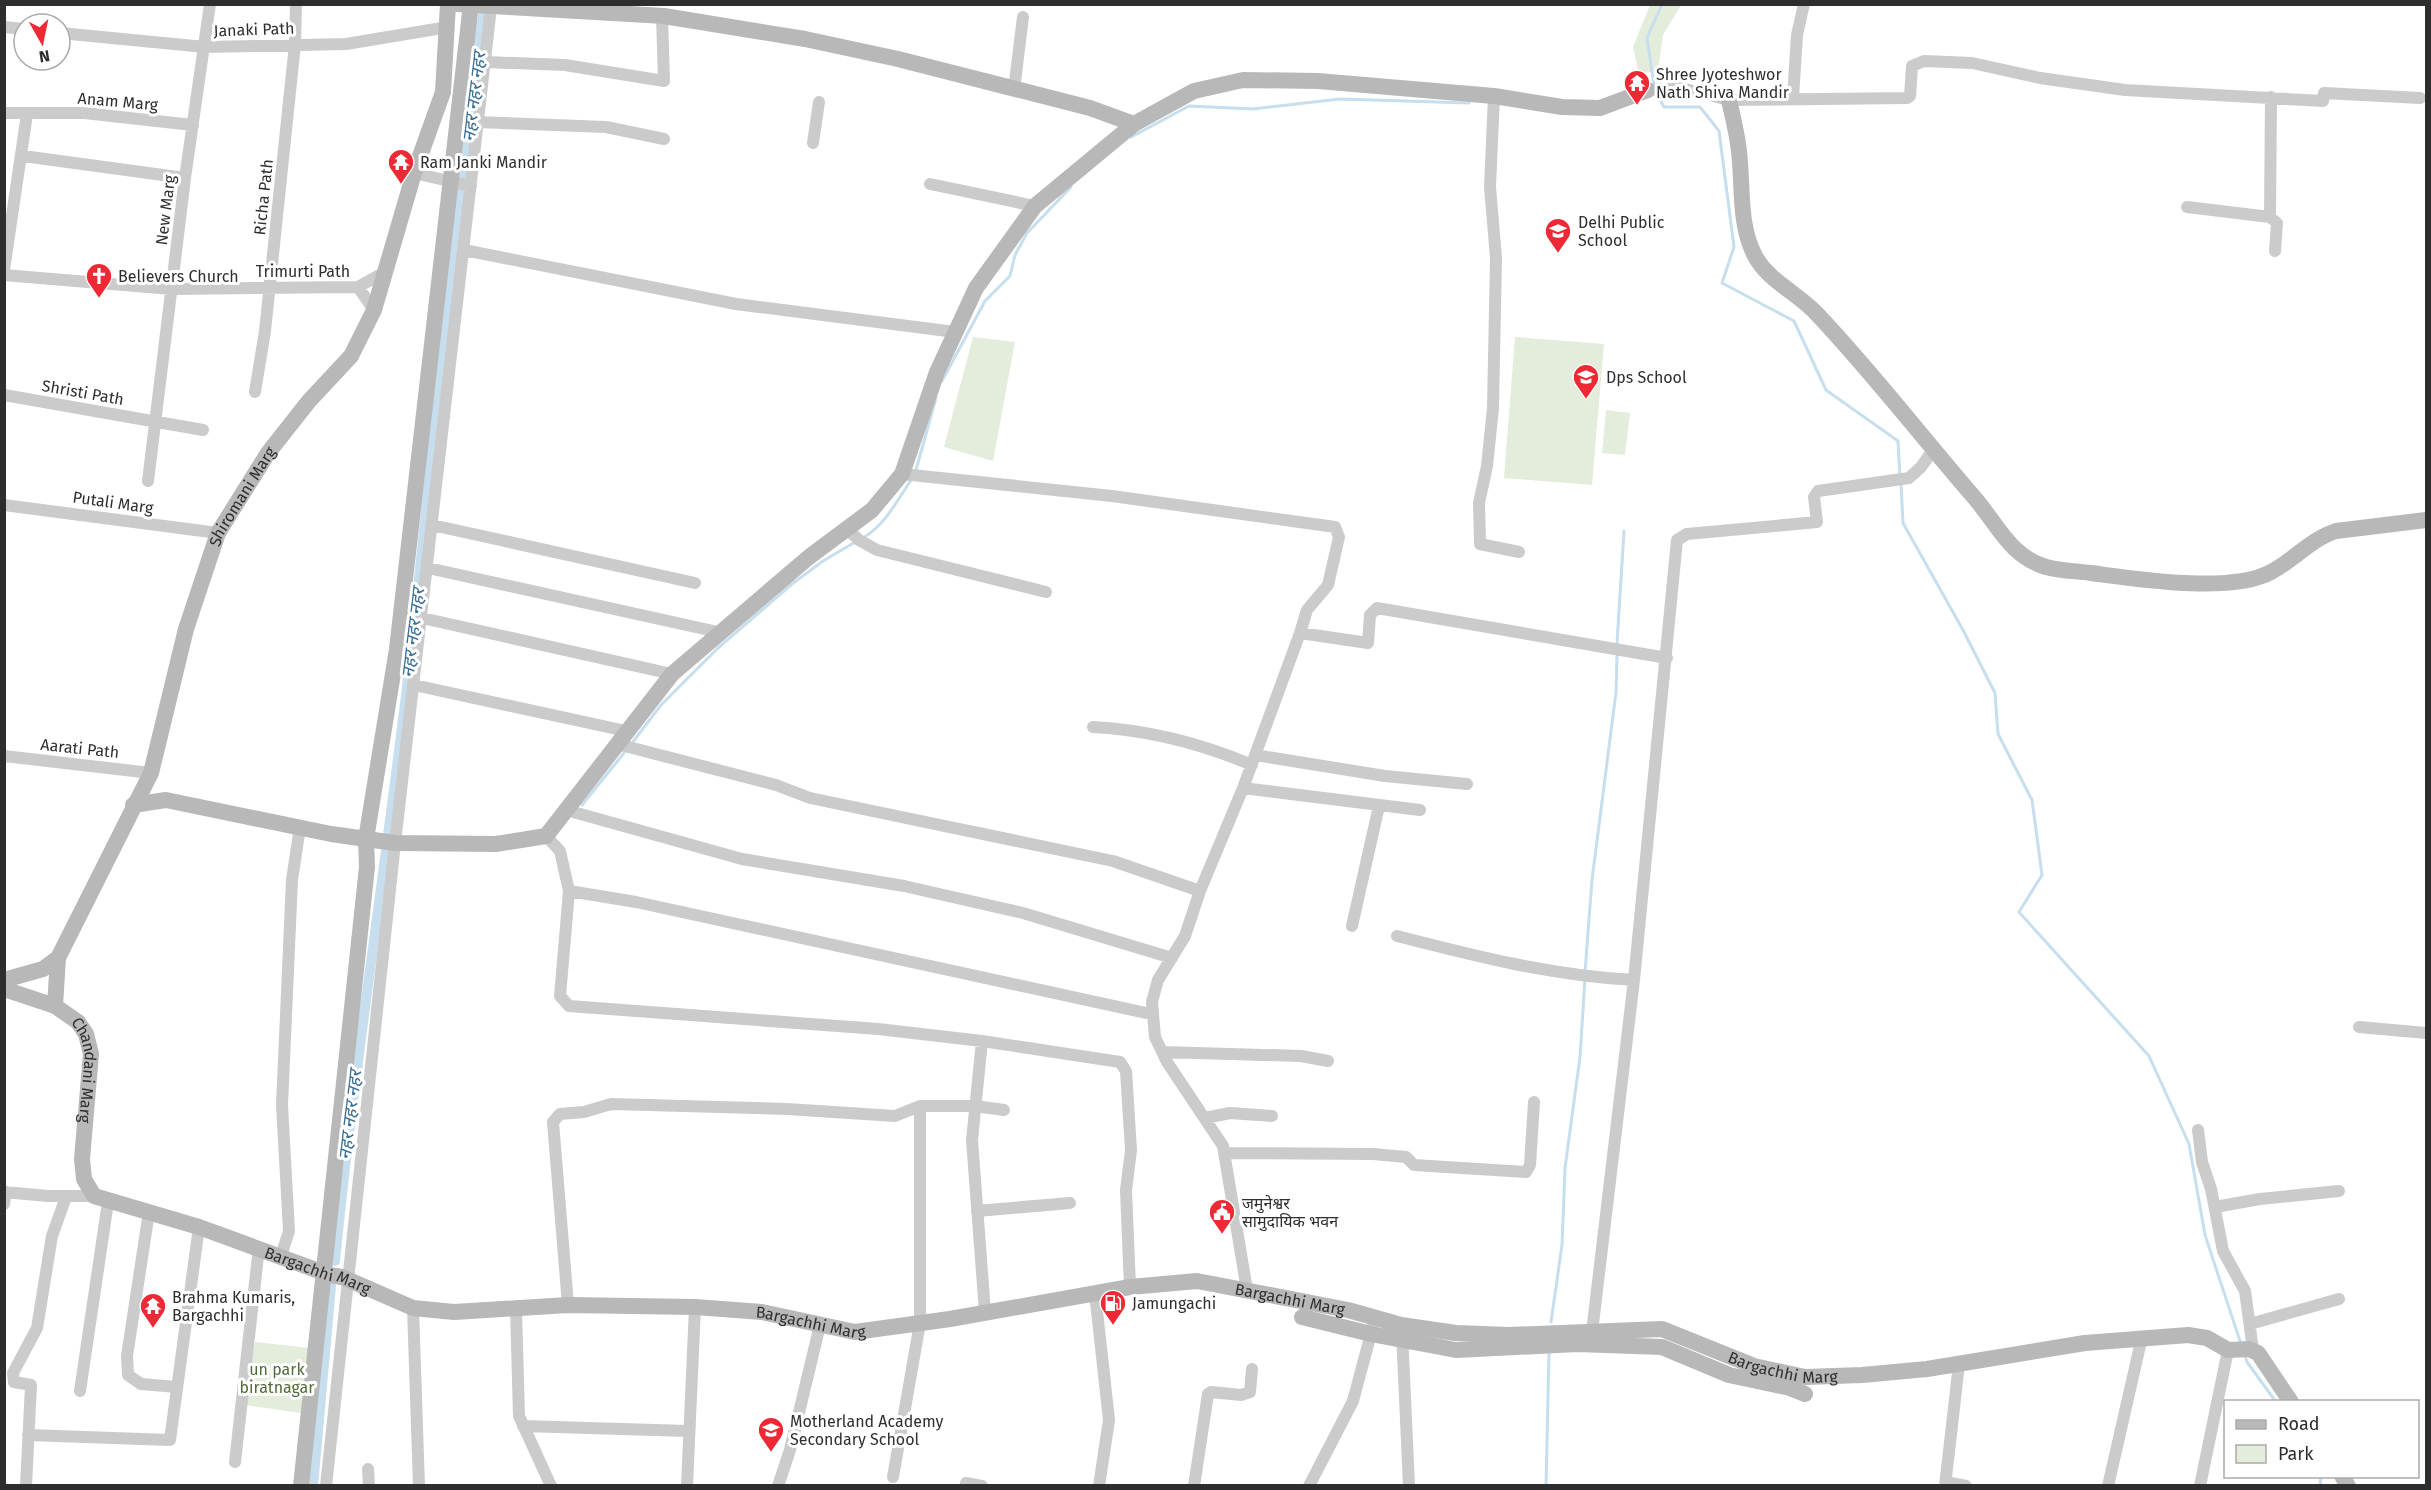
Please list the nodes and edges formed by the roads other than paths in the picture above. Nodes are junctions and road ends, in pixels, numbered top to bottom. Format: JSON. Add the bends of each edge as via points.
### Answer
{"nodes":[{"id":1,"x":210,"y":4,"type":"edge"},
{"id":2,"x":296,"y":4,"type":"edge"},
{"id":3,"x":448,"y":4,"type":"edge"},
{"id":4,"x":1804,"y":4,"type":"edge"},
{"id":5,"x":477,"y":6,"type":"edge"},
{"id":6,"x":662,"y":16,"type":"junction"},
{"id":7,"x":1023,"y":17,"type":"dead end"},
{"id":8,"x":448,"y":27,"type":"junction"},
{"id":9,"x":72,"y":34,"type":"edge"},
{"id":10,"x":295,"y":44,"type":"junction"},
{"id":11,"x":205,"y":47,"type":"junction"},
{"id":12,"x":485,"y":62,"type":"junction"},
{"id":13,"x":1654,"y":89,"type":"joint"},
{"id":14,"x":1014,"y":90,"type":"junction"},
{"id":15,"x":1494,"y":96,"type":"junction"},
{"id":16,"x":2271,"y":97,"type":"junction"},
{"id":17,"x":1793,"y":98,"type":"junction"},
{"id":18,"x":2420,"y":98,"type":"dead end"},
{"id":19,"x":1729,"y":100,"type":"junction"},
{"id":20,"x":819,"y":102,"type":"dead end"},
{"id":21,"x":4,"y":113,"type":"edge"},
{"id":22,"x":27,"y":114,"type":"junction"},
{"id":23,"x":478,"y":122,"type":"junction"},
{"id":24,"x":1134,"y":124,"type":"junction"},
{"id":25,"x":193,"y":125,"type":"junction"},
{"id":26,"x":664,"y":139,"type":"dead end"},
{"id":27,"x":813,"y":142,"type":"dead end"},
{"id":28,"x":23,"y":156,"type":"junction"},
{"id":29,"x":414,"y":173,"type":"junction"},
{"id":30,"x":185,"y":178,"type":"junction"},
{"id":31,"x":451,"y":181,"type":"junction"},
{"id":32,"x":930,"y":184,"type":"dead end"},
{"id":33,"x":471,"y":186,"type":"junction"},
{"id":34,"x":11,"y":194,"type":"edge"},
{"id":35,"x":1035,"y":206,"type":"junction"},
{"id":36,"x":2187,"y":207,"type":"dead end"},
{"id":37,"x":2270,"y":217,"type":"junction"},
{"id":38,"x":464,"y":250,"type":"junction"},
{"id":39,"x":2275,"y":251,"type":"dead end"},
{"id":40,"x":4,"y":270,"type":"edge"},
{"id":41,"x":385,"y":272,"type":"junction"},
{"id":42,"x":4,"y":275,"type":"edge"},
{"id":43,"x":270,"y":286,"type":"junction"},
{"id":44,"x":358,"y":287,"type":"junction"},
{"id":45,"x":171,"y":289,"type":"junction"},
{"id":46,"x":374,"y":310,"type":"junction"},
{"id":47,"x":955,"y":332,"type":"junction"},
{"id":48,"x":255,"y":392,"type":"dead end"},
{"id":49,"x":4,"y":395,"type":"edge"},
{"id":50,"x":157,"y":421,"type":"junction"},
{"id":51,"x":203,"y":430,"type":"dead end"},
{"id":52,"x":1933,"y":450,"type":"junction"},
{"id":53,"x":902,"y":474,"type":"junction"},
{"id":54,"x":148,"y":481,"type":"dead end"},
{"id":55,"x":4,"y":505,"type":"edge"},
{"id":56,"x":2427,"y":520,"type":"edge"},
{"id":57,"x":432,"y":525,"type":"junction"},
{"id":58,"x":847,"y":529,"type":"junction"},
{"id":59,"x":218,"y":533,"type":"junction"},
{"id":60,"x":1519,"y":552,"type":"dead end"},
{"id":61,"x":428,"y":568,"type":"junction"},
{"id":62,"x":695,"y":583,"type":"dead end"},
{"id":63,"x":1046,"y":592,"type":"dead end"},
{"id":64,"x":422,"y":618,"type":"junction"},
{"id":65,"x":718,"y":632,"type":"junction"},
{"id":66,"x":1300,"y":633,"type":"junction"},
{"id":67,"x":1667,"y":657,"type":"junction"},
{"id":68,"x":672,"y":674,"type":"junction"},
{"id":69,"x":414,"y":685,"type":"junction"},
{"id":70,"x":1094,"y":727,"type":"dead end"},
{"id":71,"x":622,"y":738,"type":"junction"},
{"id":72,"x":4,"y":756,"type":"edge"},
{"id":73,"x":1253,"y":760,"type":"junction"},
{"id":74,"x":151,"y":772,"type":"junction"},
{"id":75,"x":1467,"y":784,"type":"dead end"},
{"id":76,"x":1243,"y":788,"type":"junction"},
{"id":77,"x":166,"y":800,"type":"junction"},
{"id":78,"x":133,"y":806,"type":"junction"},
{"id":79,"x":1379,"y":806,"type":"junction"},
{"id":80,"x":566,"y":810,"type":"junction"},
{"id":81,"x":1420,"y":810,"type":"dead end"},
{"id":82,"x":300,"y":827,"type":"junction"},
{"id":83,"x":546,"y":836,"type":"junction"},
{"id":84,"x":382,"y":841,"type":"junction"},
{"id":85,"x":569,"y":891,"type":"junction"},
{"id":86,"x":1200,"y":891,"type":"junction"},
{"id":87,"x":1352,"y":926,"type":"dead end"},
{"id":88,"x":1397,"y":936,"type":"dead end"},
{"id":89,"x":58,"y":958,"type":"junction"},
{"id":90,"x":1172,"y":958,"type":"junction"},
{"id":91,"x":4,"y":980,"type":"edge"},
{"id":92,"x":1634,"y":981,"type":"junction"},
{"id":93,"x":4,"y":989,"type":"edge"},
{"id":94,"x":55,"y":1006,"type":"junction"},
{"id":95,"x":1151,"y":1014,"type":"junction"},
{"id":96,"x":2360,"y":1027,"type":"dead end"},
{"id":97,"x":2427,"y":1033,"type":"edge"},
{"id":98,"x":982,"y":1041,"type":"junction"},
{"id":99,"x":1162,"y":1052,"type":"junction"},
{"id":100,"x":1328,"y":1062,"type":"dead end"},
{"id":101,"x":1534,"y":1102,"type":"dead end"},
{"id":102,"x":920,"y":1106,"type":"junction"},
{"id":103,"x":975,"y":1106,"type":"junction"},
{"id":104,"x":1004,"y":1110,"type":"dead end"},
{"id":105,"x":1272,"y":1116,"type":"dead end"},
{"id":106,"x":1205,"y":1118,"type":"junction"},
{"id":107,"x":2198,"y":1130,"type":"dead end"},
{"id":108,"x":1225,"y":1152,"type":"junction"},
{"id":109,"x":2339,"y":1191,"type":"dead end"},
{"id":110,"x":5,"y":1196,"type":"edge"},
{"id":111,"x":66,"y":1197,"type":"junction"},
{"id":112,"x":101,"y":1199,"type":"junction"},
{"id":113,"x":1070,"y":1203,"type":"dead end"},
{"id":114,"x":2215,"y":1207,"type":"junction"},
{"id":115,"x":977,"y":1211,"type":"junction"},
{"id":116,"x":149,"y":1212,"type":"junction"},
{"id":117,"x":199,"y":1227,"type":"junction"},
{"id":118,"x":259,"y":1248,"type":"junction"},
{"id":119,"x":281,"y":1256,"type":"junction"},
{"id":120,"x":336,"y":1276,"type":"junction"},
{"id":121,"x":1131,"y":1287,"type":"junction"},
{"id":122,"x":1246,"y":1290,"type":"junction"},
{"id":123,"x":1095,"y":1293,"type":"junction"},
{"id":124,"x":2339,"y":1299,"type":"dead end"},
{"id":125,"x":568,"y":1305,"type":"junction"},
{"id":126,"x":695,"y":1307,"type":"junction"},
{"id":127,"x":413,"y":1308,"type":"junction"},
{"id":128,"x":516,"y":1309,"type":"junction"},
{"id":129,"x":985,"y":1312,"type":"junction"},
{"id":130,"x":1302,"y":1317,"type":"dead end"},
{"id":131,"x":920,"y":1323,"type":"junction"},
{"id":132,"x":2250,"y":1324,"type":"junction"},
{"id":133,"x":820,"y":1325,"type":"junction"},
{"id":134,"x":1373,"y":1326,"type":"junction"},
{"id":135,"x":1592,"y":1332,"type":"junction"},
{"id":136,"x":1402,"y":1333,"type":"junction"},
{"id":137,"x":2142,"y":1336,"type":"junction"},
{"id":138,"x":2240,"y":1350,"type":"junction"},
{"id":139,"x":1959,"y":1364,"type":"junction"},
{"id":140,"x":1252,"y":1369,"type":"dead end"},
{"id":141,"x":177,"y":1387,"type":"junction"},
{"id":142,"x":80,"y":1391,"type":"dead end"},
{"id":143,"x":1804,"y":1394,"type":"dead end"},
{"id":144,"x":2225,"y":1400,"type":"edge"},
{"id":145,"x":2290,"y":1400,"type":"edge"},
{"id":146,"x":2224,"y":1404,"type":"edge"},
{"id":147,"x":523,"y":1426,"type":"junction"},
{"id":148,"x":688,"y":1431,"type":"junction"},
{"id":149,"x":28,"y":1436,"type":"junction"},
{"id":150,"x":235,"y":1462,"type":"dead end"},
{"id":151,"x":368,"y":1469,"type":"dead end"},
{"id":152,"x":893,"y":1477,"type":"dead end"},
{"id":153,"x":966,"y":1483,"type":"dead end"},
{"id":154,"x":1946,"y":1484,"type":"edge"},
{"id":155,"x":26,"y":1485,"type":"edge"},
{"id":156,"x":301,"y":1485,"type":"edge"},
{"id":157,"x":326,"y":1485,"type":"edge"},
{"id":158,"x":369,"y":1485,"type":"edge"},
{"id":159,"x":419,"y":1485,"type":"edge"},
{"id":160,"x":550,"y":1485,"type":"edge"},
{"id":161,"x":687,"y":1485,"type":"edge"},
{"id":162,"x":778,"y":1485,"type":"edge"},
{"id":163,"x":982,"y":1485,"type":"edge"},
{"id":164,"x":1099,"y":1485,"type":"edge"},
{"id":165,"x":1194,"y":1485,"type":"edge"},
{"id":166,"x":1309,"y":1485,"type":"edge"},
{"id":167,"x":1409,"y":1485,"type":"edge"},
{"id":168,"x":1966,"y":1485,"type":"edge"},
{"id":169,"x":2108,"y":1485,"type":"edge"},
{"id":170,"x":2200,"y":1485,"type":"edge"}],
"edges":[{"from":1,"to":11,"type":"street","name":"New Marg"},
{"from":2,"to":10,"type":"street","name":"Richa Path"},
{"from":3,"to":8,"type":"street","name":"Shiromani Marg"},
{"from":4,"to":17,"type":"street","via":[[1797,35]]},
{"from":5,"to":6,"type":"street"},
{"from":5,"to":12,"type":"street"},
{"from":5,"to":31,"type":"street"},
{"from":6,"to":12,"type":"street","via":[[664,81],[565,65]]},
{"from":6,"to":14,"type":"street","via":[[804,39]]},
{"from":7,"to":14,"type":"street"},
{"from":8,"to":10,"type":"street","name":"Janaki Path","via":[[346,44]]},
{"from":8,"to":29,"type":"street","name":"Shiromani Marg","via":[[443,92]]},
{"from":9,"to":11,"type":"street","name":"Janaki Path"},
{"from":10,"to":11,"type":"street","name":"Janaki Path"},
{"from":10,"to":43,"type":"street","name":"Richa Path"},
{"from":11,"to":25,"type":"street","name":"New Marg"},
{"from":12,"to":23,"type":"street"},
{"from":13,"to":15,"type":"street","via":[[1600,108],[1562,107]]},
{"from":13,"to":19,"type":"street","via":[[1690,90]]},
{"from":14,"to":24,"type":"street","via":[[1107,113]]},
{"from":15,"to":24,"type":"street","via":[[1318,81],[1243,80],[1194,91]]},
{"from":15,"to":60,"type":"street","via":[[1490,187],[1496,258],[1493,408],[1479,503],[1480,544]]},
{"from":16,"to":17,"type":"street","via":[[2125,90],[1972,63],[1924,62],[1912,66],[1907,98]]},
{"from":16,"to":18,"type":"street","via":[[2323,101],[2324,93]]},
{"from":16,"to":37,"type":"street"},
{"from":17,"to":19,"type":"street"},
{"from":19,"to":52,"type":"street","via":[[1739,145],[1743,214],[1759,264],[1815,312]]},
{"from":20,"to":27,"type":"street"},
{"from":21,"to":22,"type":"street","name":"Anam Marg"},
{"from":22,"to":25,"type":"street","name":"Anam Marg","via":[[84,113]]},
{"from":22,"to":28,"type":"street"},
{"from":23,"to":26,"type":"street","via":[[606,127]]},
{"from":23,"to":33,"type":"street"},
{"from":24,"to":35,"type":"street"},
{"from":25,"to":30,"type":"street","name":"New Marg"},
{"from":28,"to":30,"type":"street"},
{"from":28,"to":34,"type":"street"},
{"from":29,"to":31,"type":"street"},
{"from":29,"to":41,"type":"street","name":"Shiromani Marg"},
{"from":30,"to":45,"type":"street","name":"New Marg"},
{"from":31,"to":33,"type":"street"},
{"from":31,"to":84,"type":"street","via":[[397,649]]},
{"from":32,"to":35,"type":"street"},
{"from":33,"to":38,"type":"street"},
{"from":34,"to":40,"type":"street"},
{"from":35,"to":47,"type":"street","via":[[976,288]]},
{"from":36,"to":37,"type":"street"},
{"from":37,"to":39,"type":"street","via":[[2277,223]]},
{"from":38,"to":47,"type":"street","via":[[736,304]]},
{"from":38,"to":57,"type":"street"},
{"from":41,"to":44,"type":"street"},
{"from":41,"to":46,"type":"street","name":"Shiromani Marg"},
{"from":42,"to":45,"type":"street","name":"Trimurti Path"},
{"from":43,"to":44,"type":"street","name":"Trimurti Path"},
{"from":43,"to":45,"type":"street","name":"Trimurti Path"},
{"from":43,"to":48,"type":"street","name":"Richa Path"},
{"from":44,"to":46,"type":"street","name":"Trimurti Path"},
{"from":45,"to":50,"type":"street","name":"New Marg"},
{"from":46,"to":59,"type":"street","name":"Shiromani Marg","via":[[351,356],[268,453]]},
{"from":47,"to":53,"type":"street"},
{"from":49,"to":50,"type":"street","name":"Shristi Path"},
{"from":50,"to":51,"type":"street"},
{"from":50,"to":54,"type":"street","name":"New Marg"},
{"from":52,"to":56,"type":"street","via":[[2004,539],[2019,554],[2046,567],[2181,583],[2239,580],[2271,572],[2322,536],[2336,531]]},
{"from":52,"to":67,"type":"street","via":[[1909,478],[1820,489],[1815,497],[1817,522],[1680,535]]},
{"from":53,"to":58,"type":"street","via":[[872,510]]},
{"from":53,"to":66,"type":"street","via":[[1112,496],[1335,527],[1339,537],[1328,585],[1314,599]]},
{"from":55,"to":59,"type":"street","name":"Putali Marg"},
{"from":57,"to":61,"type":"street"},
{"from":57,"to":62,"type":"street"},
{"from":58,"to":63,"type":"street","via":[[877,550]]},
{"from":58,"to":65,"type":"street"},
{"from":59,"to":74,"type":"street","name":"Shiromani Marg","via":[[186,630]]},
{"from":61,"to":64,"type":"street"},
{"from":61,"to":65,"type":"street"},
{"from":64,"to":68,"type":"street"},
{"from":64,"to":69,"type":"street"},
{"from":65,"to":68,"type":"street"},
{"from":66,"to":67,"type":"street","via":[[1368,643],[1370,615],[1377,608]]},
{"from":66,"to":73,"type":"street"},
{"from":67,"to":92,"type":"street"},
{"from":68,"to":71,"type":"street"},
{"from":69,"to":71,"type":"street"},
{"from":69,"to":84,"type":"street"},
{"from":70,"to":73,"type":"street","via":[[1153,732]]},
{"from":71,"to":80,"type":"street"},
{"from":71,"to":86,"type":"street","via":[[810,798],[1113,861]]},
{"from":72,"to":74,"type":"street","name":"Aarati Path"},
{"from":73,"to":75,"type":"street"},
{"from":73,"to":76,"type":"street"},
{"from":74,"to":77,"type":"street"},
{"from":74,"to":78,"type":"street","name":"Shiromani Marg"},
{"from":76,"to":79,"type":"street"},
{"from":76,"to":86,"type":"street"},
{"from":77,"to":78,"type":"street"},
{"from":77,"to":82,"type":"street"},
{"from":78,"to":89,"type":"street","name":"Shiromani Marg"},
{"from":79,"to":81,"type":"street"},
{"from":79,"to":87,"type":"street"},
{"from":80,"to":83,"type":"street"},
{"from":80,"to":90,"type":"street","via":[[742,860],[904,886],[1023,913]]},
{"from":82,"to":84,"type":"street"},
{"from":82,"to":119,"type":"street","via":[[292,880],[282,1105],[289,1232]]},
{"from":83,"to":84,"type":"street","via":[[496,844]]},
{"from":83,"to":85,"type":"street","via":[[560,851]]},
{"from":84,"to":120,"type":"street"},
{"from":84,"to":120,"type":"street","via":[[366,879]]},
{"from":85,"to":95,"type":"street","via":[[636,902]]},
{"from":85,"to":98,"type":"street","via":[[560,996],[569,1006],[878,1029]]},
{"from":86,"to":90,"type":"street","via":[[1185,936]]},
{"from":88,"to":92,"type":"street","via":[[1570,975]]},
{"from":89,"to":91,"type":"street","via":[[43,969]]},
{"from":89,"to":94,"type":"street","name":"Shiromani Marg"},
{"from":90,"to":95,"type":"street","via":[[1154,990]]},
{"from":92,"to":135,"type":"street"},
{"from":93,"to":94,"type":"street","name":"Chandani Marg"},
{"from":94,"to":112,"type":"street","name":"Chandani Marg","via":[[78,1022],[91,1054],[82,1159],[84,1179]]},
{"from":95,"to":99,"type":"street"},
{"from":96,"to":97,"type":"street"},
{"from":98,"to":103,"type":"street"},
{"from":98,"to":121,"type":"street","via":[[1120,1062],[1126,1071],[1131,1150],[1126,1190]]},
{"from":99,"to":100,"type":"street","via":[[1301,1056]]},
{"from":99,"to":106,"type":"street"},
{"from":101,"to":108,"type":"street","via":[[1530,1165],[1526,1172],[1414,1165],[1406,1157],[1373,1154]]},
{"from":102,"to":103,"type":"street"},
{"from":102,"to":125,"type":"street","via":[[895,1116],[611,1104],[557,1116],[553,1122]]},
{"from":102,"to":131,"type":"street"},
{"from":103,"to":104,"type":"street"},
{"from":103,"to":115,"type":"street","via":[[972,1140]]},
{"from":105,"to":106,"type":"street","via":[[1230,1113]]},
{"from":106,"to":108,"type":"street"},
{"from":107,"to":114,"type":"street"},
{"from":108,"to":122,"type":"street"},
{"from":109,"to":114,"type":"street"},
{"from":110,"to":111,"type":"street"},
{"from":111,"to":112,"type":"street"},
{"from":111,"to":149,"type":"street","via":[[52,1236],[37,1328],[13,1373],[14,1382],[31,1385]]},
{"from":112,"to":116,"type":"street","name":"Bargachhi Marg"},
{"from":112,"to":142,"type":"street"},
{"from":113,"to":115,"type":"street"},
{"from":114,"to":132,"type":"street","via":[[2223,1251],[2245,1290]]},
{"from":115,"to":129,"type":"street"},
{"from":116,"to":117,"type":"street","name":"Bargachhi Marg"},
{"from":116,"to":141,"type":"street","via":[[127,1356],[128,1375],[141,1384]]},
{"from":117,"to":118,"type":"street","name":"Bargachhi Marg"},
{"from":117,"to":141,"type":"street"},
{"from":118,"to":119,"type":"street","name":"Bargachhi Marg"},
{"from":118,"to":150,"type":"street"},
{"from":119,"to":120,"type":"street","name":"Bargachhi Marg"},
{"from":120,"to":127,"type":"street","name":"Bargachhi Marg"},
{"from":120,"to":156,"type":"street"},
{"from":120,"to":157,"type":"street"},
{"from":121,"to":122,"type":"street","name":"Bargachhi Marg","via":[[1197,1281]]},
{"from":121,"to":123,"type":"street","name":"Bargachhi Marg"},
{"from":122,"to":134,"type":"street","name":"Bargachhi Marg","via":[[1348,1310]]},
{"from":123,"to":129,"type":"street","name":"Bargachhi Marg"},
{"from":123,"to":164,"type":"street","via":[[1109,1420]]},
{"from":124,"to":132,"type":"street"},
{"from":125,"to":126,"type":"street","name":"Bargachhi Marg"},
{"from":125,"to":128,"type":"street","name":"Bargachhi Marg"},
{"from":126,"to":133,"type":"street","name":"Bargachhi Marg","via":[[762,1312]]},
{"from":126,"to":148,"type":"street"},
{"from":127,"to":128,"type":"street","name":"Bargachhi Marg","via":[[454,1312]]},
{"from":127,"to":159,"type":"street"},
{"from":128,"to":147,"type":"street","via":[[518,1401]]},
{"from":129,"to":131,"type":"street","name":"Bargachhi Marg"},
{"from":130,"to":134,"type":"street"},
{"from":131,"to":133,"type":"street","name":"Bargachhi Marg","via":[[855,1332]]},
{"from":131,"to":152,"type":"street"},
{"from":132,"to":138,"type":"street"},
{"from":133,"to":162,"type":"street"},
{"from":134,"to":136,"type":"street","name":"Bargachhi Marg"},
{"from":134,"to":166,"type":"street","via":[[1353,1401]]},
{"from":135,"to":136,"type":"street","name":"Bargachhi Marg"},
{"from":135,"to":139,"type":"street","name":"Bargachhi Marg","via":[[1662,1329],[1754,1366],[1805,1377],[1862,1376]]},
{"from":136,"to":143,"type":"street","via":[[1456,1350],[1577,1344],[1662,1347],[1729,1375]]},
{"from":136,"to":167,"type":"street"},
{"from":137,"to":138,"type":"street","name":"Bargachhi Marg","via":[[2196,1336]]},
{"from":137,"to":139,"type":"street","name":"Bargachhi Marg","via":[[2023,1351]]},
{"from":137,"to":169,"type":"street"},
{"from":138,"to":144,"type":"street"},
{"from":138,"to":145,"type":"street","name":"Bargachhi Marg","via":[[2258,1353]]},
{"from":139,"to":154,"type":"street"},
{"from":140,"to":165,"type":"street","via":[[1250,1392],[1208,1394]]},
{"from":141,"to":149,"type":"street","via":[[171,1440]]},
{"from":146,"to":170,"type":"street"},
{"from":147,"to":148,"type":"street"},
{"from":147,"to":160,"type":"street"},
{"from":148,"to":161,"type":"street"},
{"from":149,"to":155,"type":"street"},
{"from":151,"to":158,"type":"street"},
{"from":153,"to":163,"type":"street"},
{"from":154,"to":168,"type":"street"}]}
